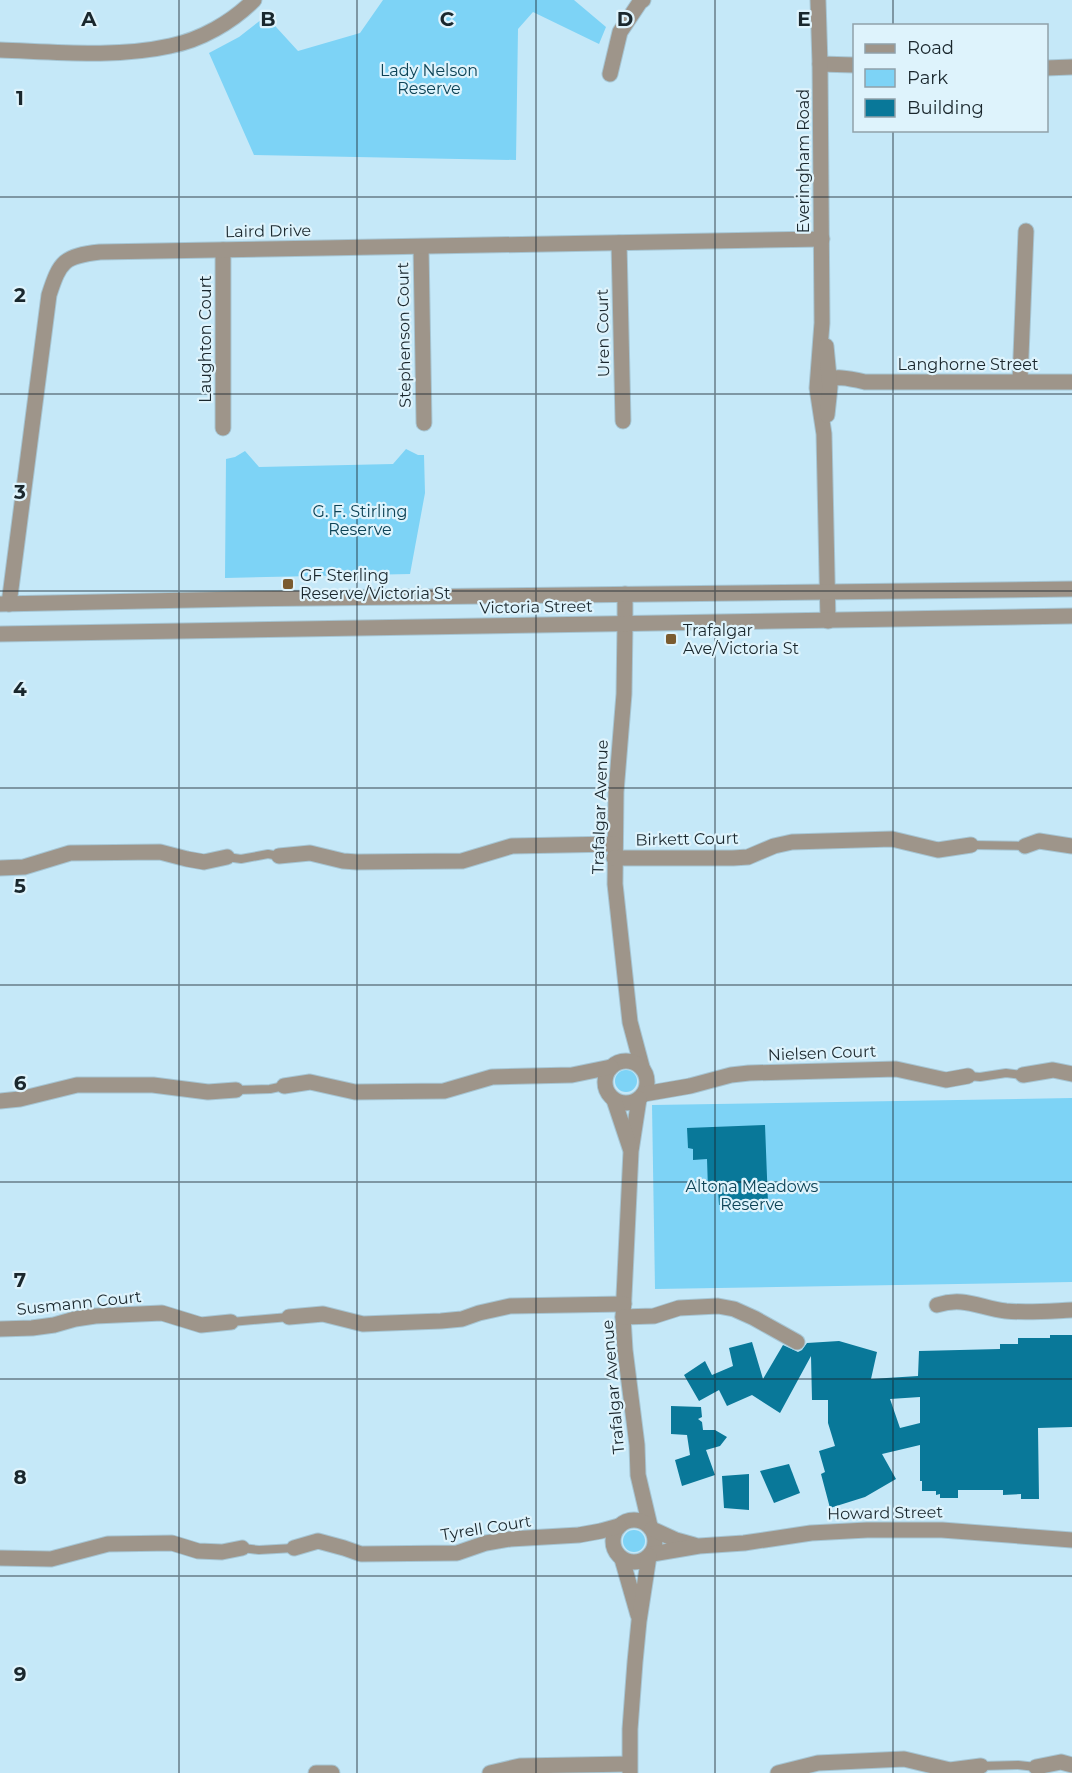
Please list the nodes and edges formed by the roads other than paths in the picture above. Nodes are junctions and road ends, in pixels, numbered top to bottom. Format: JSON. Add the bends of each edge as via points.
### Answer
{"nodes":[{"id":1,"x":254,"y":0,"type":"edge"},
{"id":2,"x":643,"y":0,"type":"edge"},
{"id":3,"x":818,"y":0,"type":"edge"},
{"id":4,"x":0,"y":50,"type":"edge"},
{"id":5,"x":820,"y":64,"type":"junction"},
{"id":6,"x":853,"y":65,"type":"edge"},
{"id":7,"x":1072,"y":67,"type":"edge"},
{"id":8,"x":1048,"y":68,"type":"edge"},
{"id":9,"x":609,"y":74,"type":"dead end"},
{"id":10,"x":1026,"y":231,"type":"dead end"},
{"id":11,"x":822,"y":239,"type":"junction"},
{"id":12,"x":619,"y":243,"type":"junction"},
{"id":13,"x":421,"y":247,"type":"junction"},
{"id":14,"x":223,"y":250,"type":"junction"},
{"id":15,"x":1020,"y":381,"type":"junction"},
{"id":16,"x":826,"y":382,"type":"junction"},
{"id":17,"x":1072,"y":382,"type":"edge"},
{"id":18,"x":624,"y":421,"type":"dead end"},
{"id":19,"x":424,"y":423,"type":"dead end"},
{"id":20,"x":223,"y":428,"type":"dead end"},
{"id":21,"x":1072,"y":589,"type":"edge"},
{"id":22,"x":827,"y":593,"type":"junction"},
{"id":23,"x":625,"y":594,"type":"junction"},
{"id":24,"x":5,"y":604,"type":"edge"},
{"id":25,"x":1072,"y":616,"type":"edge"},
{"id":26,"x":828,"y":621,"type":"junction"},
{"id":27,"x":625,"y":624,"type":"junction"},
{"id":28,"x":0,"y":634,"type":"edge"},
{"id":29,"x":971,"y":845,"type":"joint"},
{"id":30,"x":1024,"y":846,"type":"joint"},
{"id":31,"x":1072,"y":846,"type":"edge"},
{"id":32,"x":614,"y":851,"type":"junction"},
{"id":33,"x":279,"y":856,"type":"joint"},
{"id":34,"x":227,"y":857,"type":"joint"},
{"id":35,"x":0,"y":868,"type":"edge"},
{"id":36,"x":630,"y":1022,"type":"junction"},
{"id":37,"x":614,"y":1065,"type":"junction"},
{"id":38,"x":644,"y":1070,"type":"junction"},
{"id":39,"x":1072,"y":1074,"type":"edge"},
{"id":40,"x":572,"y":1075,"type":"junction"},
{"id":41,"x":1023,"y":1075,"type":"joint"},
{"id":42,"x":968,"y":1076,"type":"joint"},
{"id":43,"x":284,"y":1086,"type":"joint"},
{"id":44,"x":678,"y":1087,"type":"junction"},
{"id":45,"x":236,"y":1090,"type":"joint"},
{"id":46,"x":611,"y":1097,"type":"junction"},
{"id":47,"x":641,"y":1097,"type":"junction"},
{"id":48,"x":0,"y":1101,"type":"edge"},
{"id":49,"x":631,"y":1151,"type":"junction"},
{"id":50,"x":937,"y":1305,"type":"dead end"},
{"id":51,"x":623,"y":1310,"type":"junction"},
{"id":52,"x":1072,"y":1310,"type":"edge"},
{"id":53,"x":289,"y":1317,"type":"joint"},
{"id":54,"x":231,"y":1322,"type":"joint"},
{"id":55,"x":0,"y":1329,"type":"edge"},
{"id":56,"x":797,"y":1342,"type":"dead end"},
{"id":57,"x":638,"y":1475,"type":"junction"},
{"id":58,"x":622,"y":1524,"type":"junction"},
{"id":59,"x":651,"y":1528,"type":"junction"},
{"id":60,"x":579,"y":1535,"type":"junction"},
{"id":61,"x":1072,"y":1540,"type":"edge"},
{"id":62,"x":699,"y":1546,"type":"junction"},
{"id":63,"x":242,"y":1548,"type":"joint"},
{"id":64,"x":294,"y":1548,"type":"joint"},
{"id":65,"x":651,"y":1555,"type":"junction"},
{"id":66,"x":619,"y":1556,"type":"junction"},
{"id":67,"x":0,"y":1558,"type":"edge"},
{"id":68,"x":639,"y":1621,"type":"junction"},
{"id":69,"x":1072,"y":1765,"type":"edge"},
{"id":70,"x":981,"y":1766,"type":"joint"},
{"id":71,"x":1036,"y":1767,"type":"joint"},
{"id":72,"x":629,"y":1769,"type":"edge"},
{"id":73,"x":316,"y":1773,"type":"edge"},
{"id":74,"x":332,"y":1773,"type":"edge"},
{"id":75,"x":490,"y":1773,"type":"edge"},
{"id":76,"x":778,"y":1773,"type":"edge"}],
"edges":[{"from":1,"to":4,"type":"street","via":[[216,28],[171,46],[126,52]]},
{"from":2,"to":9,"type":"street","via":[[620,32]]},
{"from":3,"to":5,"type":"street","name":"Everingham Road"},
{"from":5,"to":6,"type":"street"},
{"from":5,"to":11,"type":"street","name":"Everingham Road"},
{"from":7,"to":8,"type":"street"},
{"from":10,"to":15,"type":"street"},
{"from":11,"to":12,"type":"street","name":"Laird Drive"},
{"from":11,"to":16,"type":"street","name":"Everingham Road"},
{"from":12,"to":13,"type":"street","name":"Laird Drive"},
{"from":12,"to":18,"type":"street","name":"Uren Court"},
{"from":13,"to":14,"type":"street","name":"Laird Drive"},
{"from":13,"to":19,"type":"street","name":"Stephenson Court"},
{"from":14,"to":20,"type":"street","name":"Laughton Court"},
{"from":14,"to":24,"type":"street","name":"Laird Drive","via":[[82,254],[66,260],[56,273],[49,295]]},
{"from":15,"to":16,"type":"street","name":"Langhorne Street","via":[[865,382],[846,377]]},
{"from":15,"to":17,"type":"street","name":"Langhorne Street"},
{"from":16,"to":22,"type":"street","name":"Everingham Road"},
{"from":21,"to":22,"type":"street","name":"Victoria Street"},
{"from":22,"to":23,"type":"street","name":"Victoria Street"},
{"from":22,"to":26,"type":"street","name":"Everingham Road"},
{"from":23,"to":24,"type":"street","name":"Victoria Street"},
{"from":23,"to":27,"type":"street","name":"Trafalgar Avenue"},
{"from":25,"to":26,"type":"street","name":"Victoria Street"},
{"from":26,"to":27,"type":"street","name":"Victoria Street"},
{"from":27,"to":28,"type":"street","name":"Victoria Street"},
{"from":27,"to":32,"type":"street","name":"Trafalgar Avenue"},
{"from":29,"to":30,"type":"lane"},
{"from":29,"to":32,"type":"street","name":"Birkett Court","via":[[938,850],[892,839],[803,842],[733,858]]},
{"from":30,"to":31,"type":"street","via":[[1038,841]]},
{"from":32,"to":33,"type":"street","name":"Birkett Court","via":[[512,846],[462,861],[357,862],[317,853]]},
{"from":32,"to":36,"type":"street","name":"Trafalgar Avenue"},
{"from":33,"to":34,"type":"lane"},
{"from":34,"to":35,"type":"street","via":[[204,862],[160,852],[70,853],[31,865]]},
{"from":36,"to":37,"type":"street","name":"Trafalgar Avenue","via":[[624,1049]]},
{"from":36,"to":38,"type":"street","name":"Trafalgar Avenue"},
{"from":37,"to":38,"type":"street","via":[[630,1061]]},
{"from":37,"to":40,"type":"street"},
{"from":37,"to":46,"type":"street","via":[[605,1080]]},
{"from":38,"to":44,"type":"street","via":[[657,1080]]},
{"from":38,"to":47,"type":"street","via":[[648,1084]]},
{"from":39,"to":41,"type":"street","via":[[1053,1070]]},
{"from":40,"to":43,"type":"street","via":[[492,1077],[435,1092],[355,1092],[310,1082]]},
{"from":40,"to":46,"type":"street","via":[[588,1080]]},
{"from":41,"to":42,"type":"lane"},
{"from":42,"to":44,"type":"street","name":"Nielsen Court","via":[[946,1080],[896,1069],[749,1073]]},
{"from":43,"to":45,"type":"lane"},
{"from":44,"to":47,"type":"street","name":"Nielsen Court"},
{"from":45,"to":48,"type":"street","via":[[208,1092],[153,1084],[76,1086]]},
{"from":46,"to":47,"type":"street","via":[[627,1104]]},
{"from":46,"to":49,"type":"street","name":"Trafalgar Avenue"},
{"from":47,"to":49,"type":"street","name":"Trafalgar Avenue"},
{"from":49,"to":51,"type":"street","name":"Trafalgar Avenue"},
{"from":50,"to":52,"type":"street","via":[[962,1301],[1009,1311]]},
{"from":51,"to":53,"type":"street","via":[[510,1306],[462,1319],[363,1324],[323,1314]]},
{"from":51,"to":56,"type":"street","via":[[654,1316],[679,1308],[718,1306],[744,1314]]},
{"from":51,"to":57,"type":"street","name":"Trafalgar Avenue"},
{"from":53,"to":54,"type":"lane"},
{"from":54,"to":55,"type":"street","name":"Susmann Court","via":[[201,1325],[162,1313],[95,1316],[54,1325]]},
{"from":57,"to":58,"type":"street","name":"Trafalgar Avenue","via":[[632,1506]]},
{"from":57,"to":59,"type":"street","name":"Trafalgar Avenue"},
{"from":58,"to":59,"type":"street","via":[[638,1520]]},
{"from":58,"to":60,"type":"street","name":"Tyrell Court"},
{"from":58,"to":66,"type":"street","via":[[613,1540]]},
{"from":59,"to":62,"type":"street","name":"Howard Street"},
{"from":59,"to":65,"type":"street","via":[[656,1541]]},
{"from":60,"to":64,"type":"street","name":"Tyrell Court","via":[[510,1539],[457,1553],[361,1554],[318,1541]]},
{"from":60,"to":66,"type":"street","name":"Tyrell Court"},
{"from":61,"to":62,"type":"street","name":"Howard Street","via":[[895,1529],[811,1533]]},
{"from":62,"to":65,"type":"street","name":"Howard Street"},
{"from":63,"to":64,"type":"lane"},
{"from":63,"to":67,"type":"street","via":[[222,1552],[198,1551],[172,1543],[108,1544],[51,1559]]},
{"from":65,"to":66,"type":"street","via":[[636,1563]]},
{"from":65,"to":68,"type":"street"},
{"from":66,"to":68,"type":"street"},
{"from":68,"to":72,"type":"street"},
{"from":69,"to":71,"type":"street","via":[[1061,1762]]},
{"from":70,"to":71,"type":"lane"},
{"from":70,"to":76,"type":"street","via":[[950,1770],[904,1759],[818,1763]]},
{"from":72,"to":75,"type":"street","via":[[520,1766]]},
{"from":73,"to":74,"type":"street"}]}
